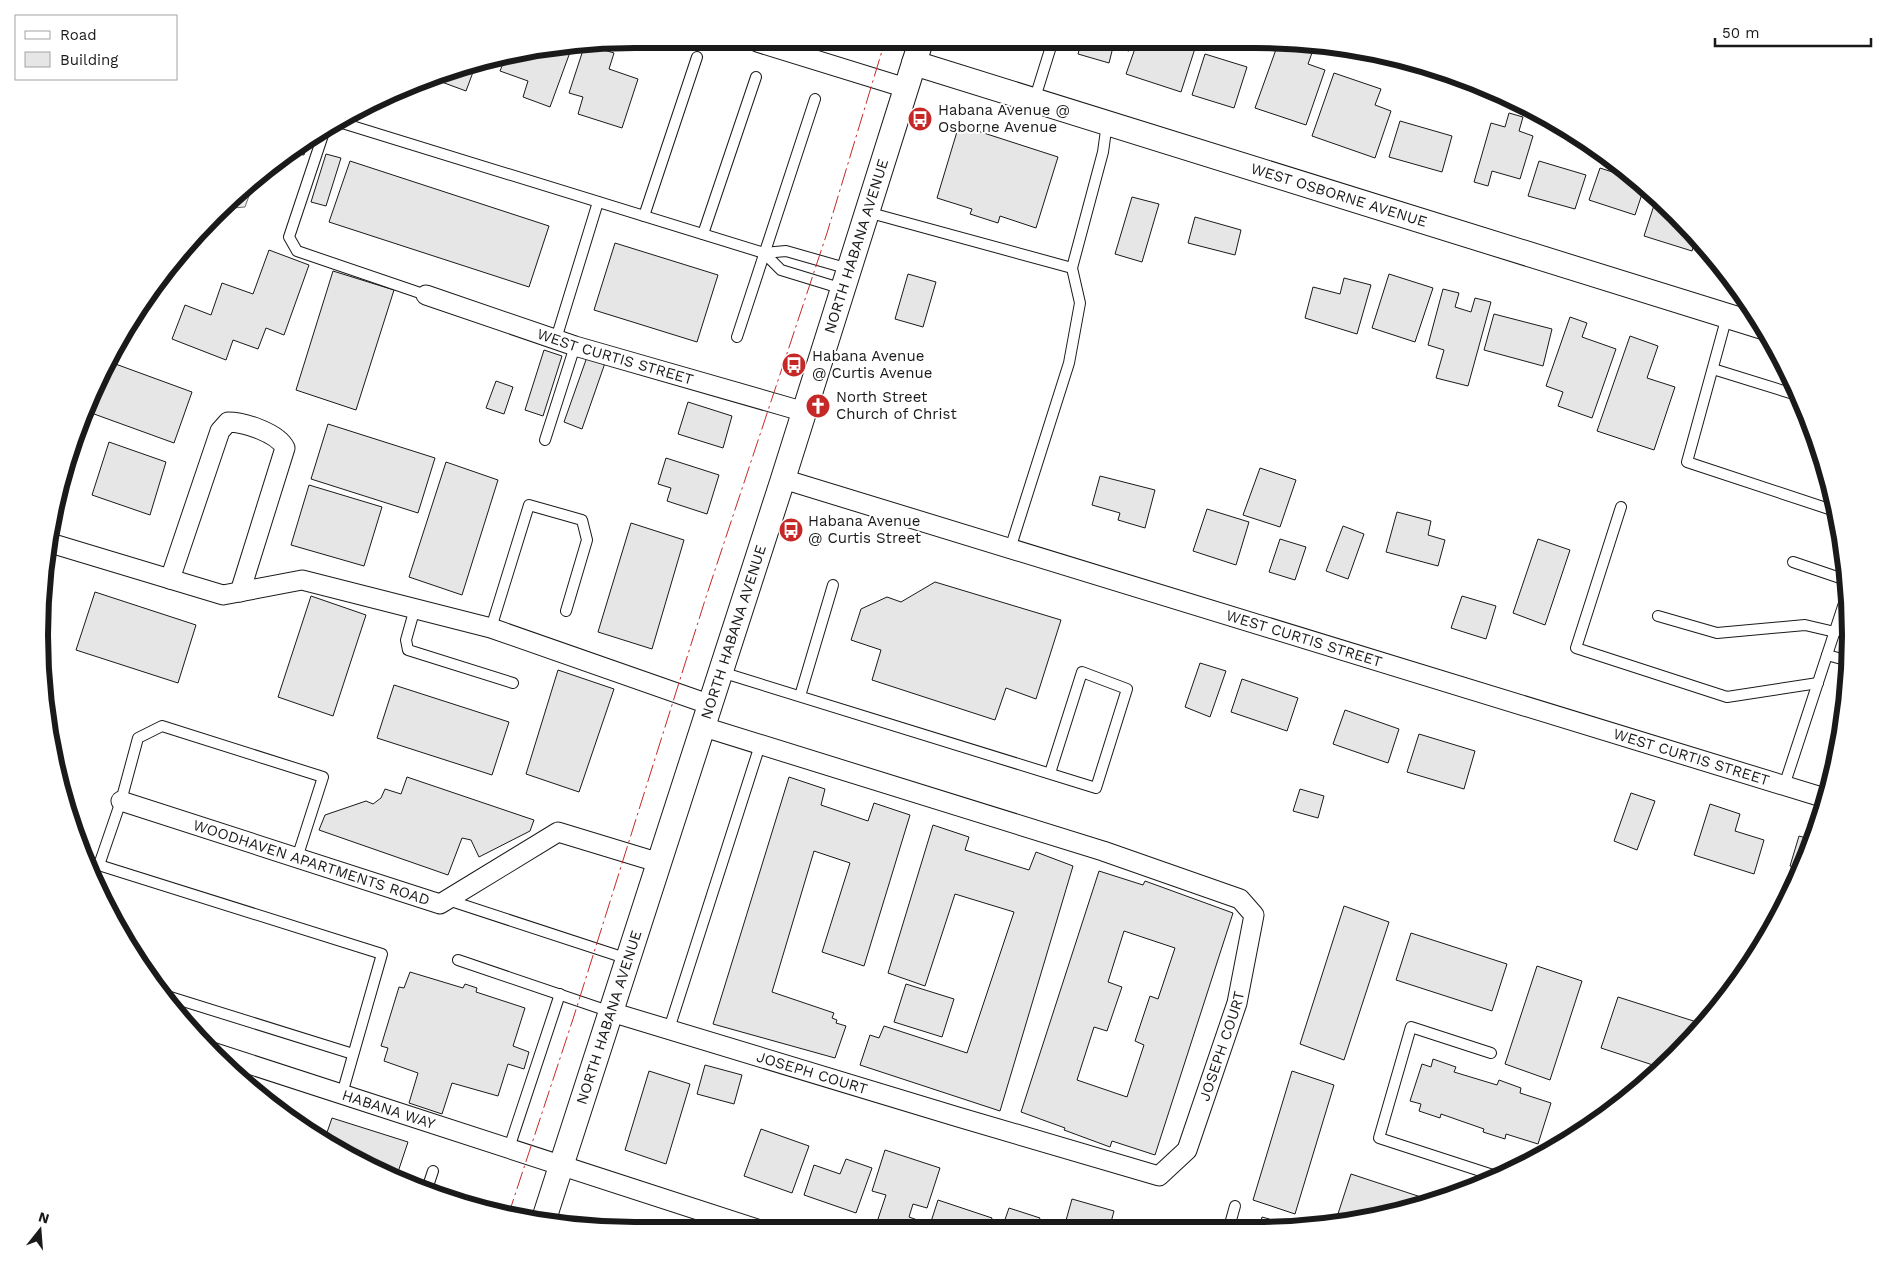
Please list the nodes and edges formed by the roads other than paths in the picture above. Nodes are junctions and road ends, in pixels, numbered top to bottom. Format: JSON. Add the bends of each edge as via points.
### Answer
{"nodes":[{"id":1,"x":776,"y":48,"type":"edge"},
{"id":2,"x":1050,"y":48,"type":"edge"},
{"id":3,"x":917,"y":52,"type":"edge"},
{"id":4,"x":696,"y":57,"type":"dead end"},
{"id":5,"x":756,"y":77,"type":"dead end"},
{"id":6,"x":906,"y":88,"type":"junction"},
{"id":7,"x":815,"y":99,"type":"dead end"},
{"id":8,"x":1034,"y":101,"type":"junction"},
{"id":9,"x":1107,"y":123,"type":"junction"},
{"id":10,"x":345,"y":124,"type":"edge"},
{"id":11,"x":322,"y":139,"type":"edge"},
{"id":12,"x":598,"y":202,"type":"junction"},
{"id":13,"x":867,"y":212,"type":"junction"},
{"id":14,"x":644,"y":216,"type":"junction"},
{"id":15,"x":703,"y":234,"type":"junction"},
{"id":16,"x":764,"y":253,"type":"junction"},
{"id":17,"x":1072,"y":268,"type":"junction"},
{"id":18,"x":846,"y":279,"type":"junction"},
{"id":19,"x":426,"y":295,"type":"joint"},
{"id":20,"x":1727,"y":316,"type":"junction"},
{"id":21,"x":1753,"y":324,"type":"edge"},
{"id":22,"x":737,"y":337,"type":"dead end"},
{"id":23,"x":556,"y":339,"type":"junction"},
{"id":24,"x":575,"y":346,"type":"junction"},
{"id":25,"x":1713,"y":369,"type":"junction"},
{"id":26,"x":1790,"y":393,"type":"edge"},
{"id":27,"x":805,"y":412,"type":"junction"},
{"id":28,"x":544,"y":440,"type":"dead end"},
{"id":29,"x":783,"y":479,"type":"junction"},
{"id":30,"x":1620,"y":508,"type":"dead end"},
{"id":31,"x":1828,"y":509,"type":"edge"},
{"id":32,"x":55,"y":544,"type":"edge"},
{"id":33,"x":1010,"y":549,"type":"junction"},
{"id":34,"x":1793,"y":562,"type":"dead end"},
{"id":35,"x":1839,"y":578,"type":"edge"},
{"id":36,"x":170,"y":579,"type":"junction"},
{"id":37,"x":833,"y":585,"type":"dead end"},
{"id":38,"x":240,"y":592,"type":"junction"},
{"id":39,"x":415,"y":608,"type":"junction"},
{"id":40,"x":566,"y":611,"type":"dead end"},
{"id":41,"x":1841,"y":612,"type":"edge"},
{"id":42,"x":1658,"y":616,"type":"dead end"},
{"id":43,"x":492,"y":628,"type":"junction"},
{"id":44,"x":1835,"y":632,"type":"junction"},
{"id":45,"x":1828,"y":655,"type":"junction"},
{"id":46,"x":1841,"y":659,"type":"edge"},
{"id":47,"x":721,"y":672,"type":"junction"},
{"id":48,"x":513,"y":683,"type":"dead end"},
{"id":49,"x":1818,"y":683,"type":"junction"},
{"id":50,"x":800,"y":696,"type":"junction"},
{"id":51,"x":707,"y":716,"type":"junction"},
{"id":52,"x":760,"y":745,"type":"junction"},
{"id":53,"x":1050,"y":773,"type":"junction"},
{"id":54,"x":1784,"y":786,"type":"junction"},
{"id":55,"x":1819,"y":796,"type":"edge"},
{"id":56,"x":122,"y":801,"type":"junction"},
{"id":57,"x":297,"y":858,"type":"junction"},
{"id":58,"x":94,"y":863,"type":"edge"},
{"id":59,"x":660,"y":863,"type":"junction"},
{"id":60,"x":99,"y":865,"type":"junction"},
{"id":61,"x":448,"y":900,"type":"junction"},
{"id":62,"x":629,"y":959,"type":"junction"},
{"id":63,"x":458,"y":960,"type":"dead end"},
{"id":64,"x":560,"y":994,"type":"junction"},
{"id":65,"x":173,"y":998,"type":"edge"},
{"id":66,"x":611,"y":1012,"type":"junction"},
{"id":67,"x":669,"y":1030,"type":"junction"},
{"id":68,"x":1491,"y":1053,"type":"dead end"},
{"id":69,"x":353,"y":1054,"type":"junction"},
{"id":70,"x":226,"y":1056,"type":"edge"},
{"id":71,"x":342,"y":1094,"type":"junction"},
{"id":72,"x":509,"y":1148,"type":"junction"},
{"id":73,"x":562,"y":1165,"type":"junction"},
{"id":74,"x":432,"y":1171,"type":"dead end"},
{"id":75,"x":1489,"y":1174,"type":"edge"},
{"id":76,"x":428,"y":1185,"type":"edge"},
{"id":77,"x":1235,"y":1206,"type":"dead end"},
{"id":78,"x":545,"y":1215,"type":"edge"},
{"id":79,"x":736,"y":1222,"type":"edge"},
{"id":80,"x":1231,"y":1222,"type":"edge"}],
"edges":[{"from":1,"to":6,"type":"street"},
{"from":2,"to":8,"type":"lane"},
{"from":3,"to":6,"type":"street","name":"NORTH HABANA AVENUE"},
{"from":3,"to":8,"type":"street","name":"WEST OSBORNE AVENUE"},
{"from":4,"to":14,"type":"lane"},
{"from":5,"to":15,"type":"lane"},
{"from":6,"to":13,"type":"street","name":"NORTH HABANA AVENUE"},
{"from":7,"to":16,"type":"lane"},
{"from":8,"to":9,"type":"street","name":"WEST OSBORNE AVENUE"},
{"from":9,"to":17,"type":"lane","via":[[1103,152]]},
{"from":9,"to":20,"type":"street","name":"WEST OSBORNE AVENUE"},
{"from":10,"to":12,"type":"lane"},
{"from":11,"to":19,"type":"lane","via":[[290,237],[297,251]]},
{"from":12,"to":14,"type":"lane"},
{"from":12,"to":23,"type":"lane"},
{"from":13,"to":17,"type":"lane"},
{"from":13,"to":18,"type":"street","name":"NORTH HABANA AVENUE"},
{"from":14,"to":15,"type":"lane"},
{"from":15,"to":16,"type":"lane"},
{"from":16,"to":18,"type":"lane","via":[[786,251]]},
{"from":16,"to":18,"type":"lane","via":[[781,270]]},
{"from":16,"to":22,"type":"lane"},
{"from":17,"to":33,"type":"lane","via":[[1080,303],[1069,362]]},
{"from":18,"to":27,"type":"street","name":"NORTH HABANA AVENUE"},
{"from":19,"to":23,"type":"street","name":"WEST CURTIS STREET"},
{"from":20,"to":21,"type":"street","name":"WEST OSBORNE AVENUE"},
{"from":20,"to":25,"type":"lane"},
{"from":23,"to":24,"type":"street","name":"WEST CURTIS STREET"},
{"from":24,"to":27,"type":"street","name":"WEST CURTIS STREET"},
{"from":24,"to":28,"type":"lane"},
{"from":25,"to":26,"type":"lane"},
{"from":25,"to":31,"type":"lane","via":[[1687,462]]},
{"from":27,"to":29,"type":"street","name":"NORTH HABANA AVENUE"},
{"from":29,"to":33,"type":"street","name":"WEST CURTIS STREET"},
{"from":29,"to":47,"type":"street","name":"NORTH HABANA AVENUE"},
{"from":30,"to":49,"type":"lane","via":[[1576,648],[1727,697]]},
{"from":32,"to":36,"type":"street","name":"JOSEPH COURT"},
{"from":33,"to":54,"type":"street","name":"WEST CURTIS STREET"},
{"from":34,"to":35,"type":"lane"},
{"from":36,"to":38,"type":"street","name":"JOSEPH COURT","via":[[223,595]]},
{"from":36,"to":38,"type":"street","via":[[220,431],[228,422],[234,422],[274,436],[282,441],[285,448]]},
{"from":37,"to":50,"type":"lane"},
{"from":38,"to":39,"type":"street","name":"JOSEPH COURT","via":[[302,580]]},
{"from":39,"to":43,"type":"street","name":"JOSEPH COURT"},
{"from":39,"to":48,"type":"lane","via":[[406,640],[408,650]]},
{"from":40,"to":43,"type":"lane","via":[[587,540],[582,520],[528,506]]},
{"from":41,"to":44,"type":"lane"},
{"from":42,"to":44,"type":"lane","via":[[1717,633],[1805,625]]},
{"from":43,"to":51,"type":"street","name":"JOSEPH COURT"},
{"from":44,"to":45,"type":"lane"},
{"from":45,"to":46,"type":"lane"},
{"from":45,"to":49,"type":"lane"},
{"from":47,"to":50,"type":"lane"},
{"from":47,"to":51,"type":"street","name":"NORTH HABANA AVENUE"},
{"from":49,"to":54,"type":"lane"},
{"from":50,"to":53,"type":"lane"},
{"from":51,"to":52,"type":"street","name":"JOSEPH COURT"},
{"from":51,"to":59,"type":"street","name":"NORTH HABANA AVENUE"},
{"from":52,"to":67,"type":"lane"},
{"from":52,"to":67,"type":"street","name":"JOSEPH COURT","via":[[1103,851],[1240,899],[1254,915],[1237,1003],[1187,1150],[1159,1176]]},
{"from":53,"to":53,"type":"lane","via":[[1096,788],[1127,689],[1082,672]]},
{"from":54,"to":55,"type":"street","name":"WEST CURTIS STREET"},
{"from":56,"to":57,"type":"street","name":"WOODHAVEN APARTMENTS ROAD"},
{"from":56,"to":57,"type":"lane","via":[[138,738],[162,726],[314,774],[323,778]]},
{"from":56,"to":60,"type":"lane"},
{"from":57,"to":61,"type":"street","name":"WOODHAVEN APARTMENTS ROAD","via":[[440,904]]},
{"from":58,"to":60,"type":"lane"},
{"from":59,"to":61,"type":"street","name":"WOODHAVEN APARTMENTS ROAD","via":[[558,832]]},
{"from":59,"to":62,"type":"street","name":"NORTH HABANA AVENUE"},
{"from":60,"to":69,"type":"lane","via":[[382,954]]},
{"from":61,"to":62,"type":"lane"},
{"from":62,"to":66,"type":"street","name":"NORTH HABANA AVENUE"},
{"from":63,"to":64,"type":"lane"},
{"from":64,"to":66,"type":"lane"},
{"from":64,"to":72,"type":"lane"},
{"from":65,"to":69,"type":"lane"},
{"from":66,"to":67,"type":"street","name":"JOSEPH COURT"},
{"from":66,"to":73,"type":"street","name":"NORTH HABANA AVENUE"},
{"from":68,"to":75,"type":"lane","via":[[1411,1027],[1379,1138]]},
{"from":69,"to":71,"type":"lane"},
{"from":70,"to":71,"type":"street","name":"HABANA WAY"},
{"from":71,"to":72,"type":"street","name":"HABANA WAY"},
{"from":72,"to":73,"type":"street","name":"HABANA WAY"},
{"from":73,"to":78,"type":"street","name":"NORTH HABANA AVENUE"},
{"from":73,"to":79,"type":"street","name":"HABANA WAY"},
{"from":74,"to":76,"type":"lane"},
{"from":77,"to":80,"type":"lane"}]}
